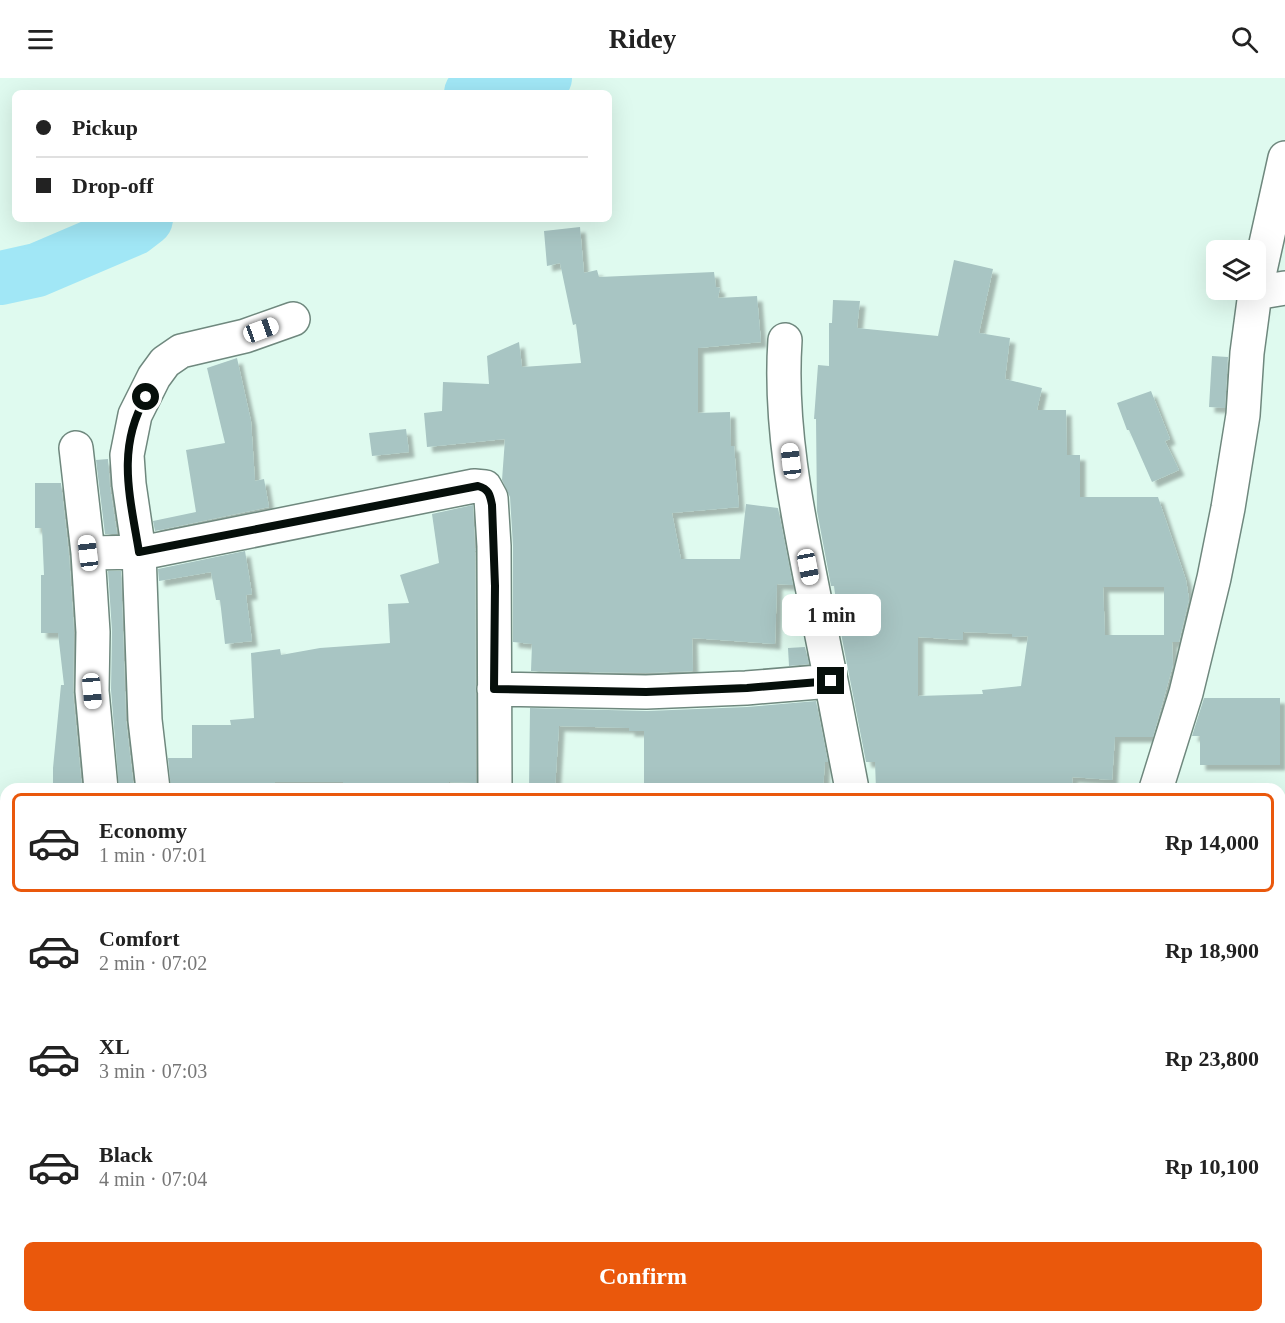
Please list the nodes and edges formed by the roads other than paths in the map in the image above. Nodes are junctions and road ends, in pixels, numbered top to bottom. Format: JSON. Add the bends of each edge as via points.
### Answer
{"nodes":[{"id":1,"x":1285,"y":158,"type":"edge"},
{"id":2,"x":1270,"y":291,"type":"edge"},
{"id":3,"x":293,"y":318,"type":"dead end"},
{"id":4,"x":785,"y":340,"type":"dead end"},
{"id":5,"x":76,"y":448,"type":"dead end"},
{"id":6,"x":139,"y":552,"type":"junction"},
{"id":7,"x":88,"y":553,"type":"junction"},
{"id":8,"x":831,"y":681,"type":"junction"},
{"id":9,"x":494,"y":689,"type":"junction"},
{"id":10,"x":100,"y":783,"type":"edge"},
{"id":11,"x":152,"y":783,"type":"edge"},
{"id":12,"x":495,"y":783,"type":"edge"},
{"id":13,"x":851,"y":783,"type":"edge"},
{"id":14,"x":1158,"y":783,"type":"edge"}],
"edges":[{"from":1,"to":2,"type":"street"},
{"from":2,"to":14,"type":"street","via":[[1247,353],[1244,415],[1214,578],[1186,693]]},
{"from":3,"to":6,"type":"street","via":[[245,336],[181,351],[165,362],[154,377],[135,415],[127,455]]},
{"from":4,"to":8,"type":"street","via":[[785,410],[799,522]]},
{"from":5,"to":7,"type":"street"},
{"from":6,"to":7,"type":"street"},
{"from":6,"to":9,"type":"street","via":[[474,486],[485,488],[491,498],[493,525]]},
{"from":6,"to":11,"type":"street","via":[[145,720]]},
{"from":7,"to":10,"type":"street","via":[[92,691]]},
{"from":8,"to":9,"type":"street","via":[[646,692]]},
{"from":8,"to":13,"type":"street"},
{"from":9,"to":12,"type":"street"}]}
